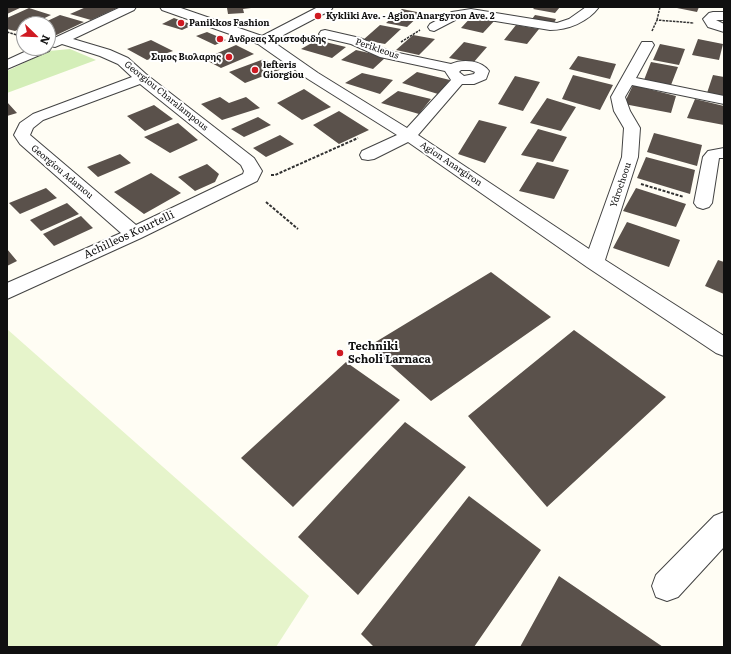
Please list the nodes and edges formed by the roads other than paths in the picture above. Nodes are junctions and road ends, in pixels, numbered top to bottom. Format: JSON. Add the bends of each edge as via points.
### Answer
{"nodes":[{"id":1,"x":130,"y":7,"type":"edge"},
{"id":2,"x":166,"y":7,"type":"edge"},
{"id":3,"x":211,"y":7,"type":"edge"},
{"id":4,"x":327,"y":7,"type":"edge"},
{"id":5,"x":593,"y":7,"type":"edge"},
{"id":6,"x":724,"y":16,"type":"edge"},
{"id":7,"x":198,"y":17,"type":"junction"},
{"id":8,"x":434,"y":27,"type":"road end"},
{"id":9,"x":724,"y":28,"type":"edge"},
{"id":10,"x":325,"y":34,"type":"dead end"},
{"id":11,"x":263,"y":41,"type":"junction"},
{"id":12,"x":56,"y":42,"type":"edge"},
{"id":13,"x":56,"y":43,"type":"edge"},
{"id":14,"x":647,"y":45,"type":"road end"},
{"id":15,"x":27,"y":56,"type":"edge"},
{"id":16,"x":7,"y":65,"type":"edge"},
{"id":17,"x":142,"y":78,"type":"junction"},
{"id":18,"x":627,"y":80,"type":"junction"},
{"id":19,"x":724,"y":100,"type":"edge"},
{"id":20,"x":409,"y":136,"type":"junction"},
{"id":21,"x":724,"y":153,"type":"edge"},
{"id":22,"x":368,"y":155,"type":"dead end"},
{"id":23,"x":251,"y":177,"type":"joint"},
{"id":24,"x":703,"y":203,"type":"road end"},
{"id":25,"x":134,"y":234,"type":"junction"},
{"id":26,"x":594,"y":262,"type":"junction"},
{"id":27,"x":7,"y":292,"type":"edge"},
{"id":28,"x":724,"y":347,"type":"edge"},
{"id":29,"x":724,"y":526,"type":"edge"},
{"id":30,"x":667,"y":586,"type":"dead end"}],
"edges":[{"from":1,"to":12,"type":"street"},
{"from":2,"to":7,"type":"street","name":"Agion Anargiron"},
{"from":3,"to":7,"type":"street"},
{"from":4,"to":11,"type":"street"},
{"from":5,"to":8,"type":"street","via":[[570,24],[563,26],[471,13],[456,15]]},
{"from":6,"to":9,"type":"street","via":[[709,19],[712,24]]},
{"from":7,"to":11,"type":"street","name":"Agion Anargiron"},
{"from":10,"to":20,"type":"street","name":"Perikleous","via":[[356,41],[385,54],[456,74]]},
{"from":11,"to":20,"type":"street","name":"Agion Anargiron","via":[[313,76]]},
{"from":13,"to":17,"type":"street","name":"Georgiou Charalampous","via":[[105,53],[123,61]]},
{"from":14,"to":18,"type":"street","name":"Ydrochoou"},
{"from":15,"to":16,"type":"street"},
{"from":17,"to":23,"type":"street","name":"Georgiou Charalampous","via":[[248,162],[253,170]]},
{"from":17,"to":25,"type":"street","name":"Georgiou Adamou","via":[[38,116],[26,126],[22,135]]},
{"from":18,"to":19,"type":"street"},
{"from":18,"to":26,"type":"street","name":"Ydrochoou","via":[[618,97],[622,111],[632,128],[630,157]]},
{"from":20,"to":22,"type":"street"},
{"from":20,"to":26,"type":"street","name":"Agion Anargiron"},
{"from":21,"to":24,"type":"street","via":[[711,157]]},
{"from":23,"to":25,"type":"street","name":"Achilleos Kourtelli"},
{"from":25,"to":27,"type":"street","name":"Achilleos Kourtelli"},
{"from":26,"to":28,"type":"street","name":"Agion Anargiron"},
{"from":29,"to":30,"type":"street"}]}
